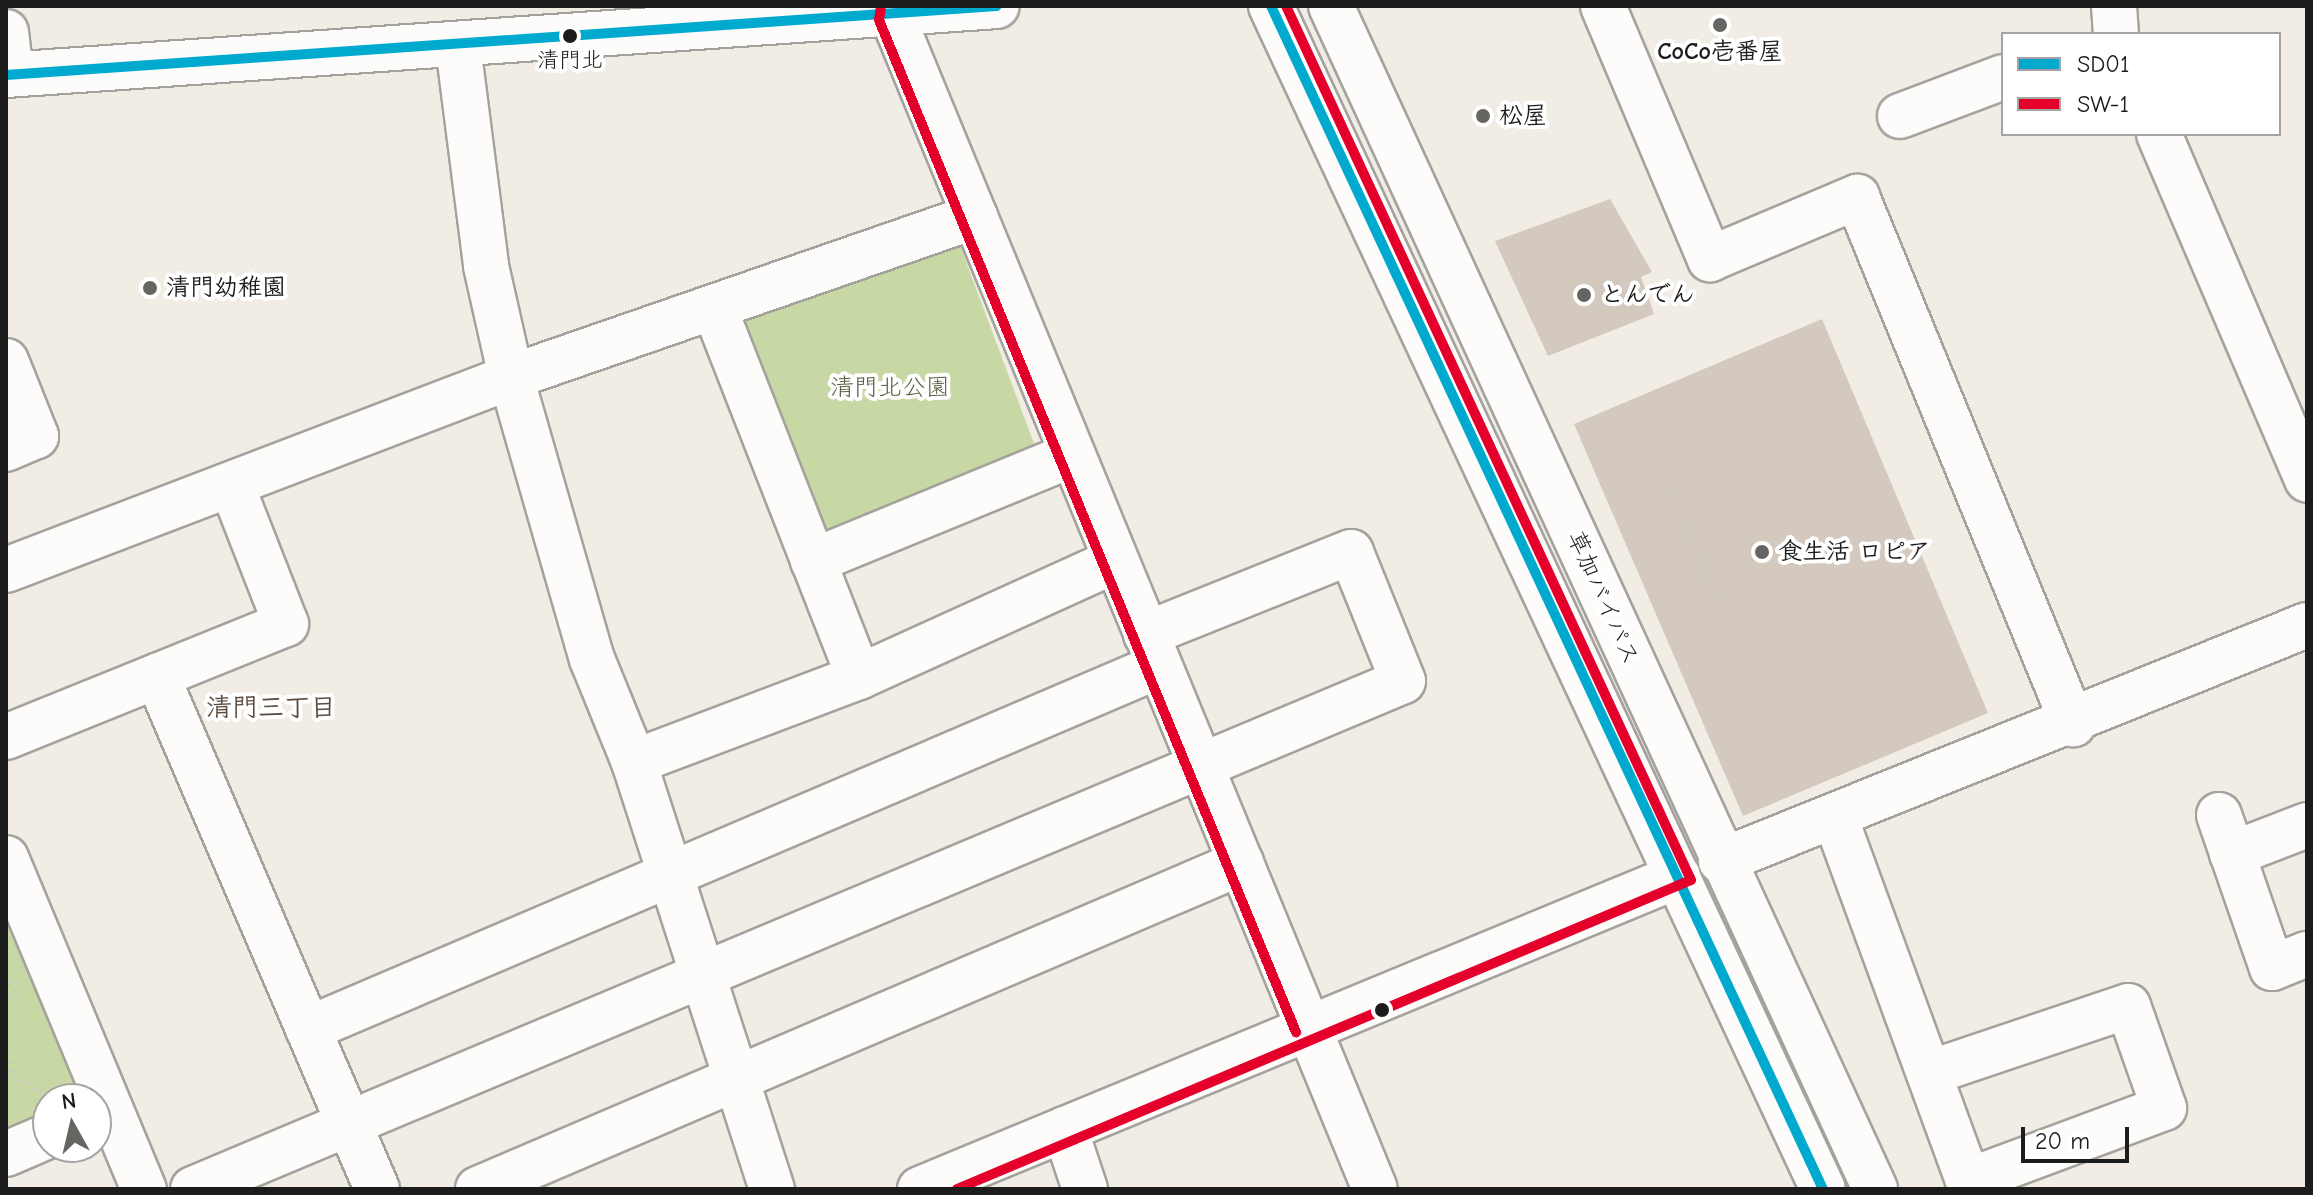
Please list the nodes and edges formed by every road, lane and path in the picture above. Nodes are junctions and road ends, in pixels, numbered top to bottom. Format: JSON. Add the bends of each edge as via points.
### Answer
{"nodes":[{"id":1,"x":997,"y":6,"type":"edge"},
{"id":2,"x":1271,"y":6,"type":"edge"},
{"id":3,"x":1331,"y":6,"type":"edge"},
{"id":4,"x":1603,"y":6,"type":"edge"},
{"id":5,"x":892,"y":15,"type":"junction"},
{"id":6,"x":6,"y":32,"type":"edge"},
{"id":7,"x":458,"y":46,"type":"junction"},
{"id":8,"x":8,"y":75,"type":"edge"},
{"id":9,"x":2001,"y":78,"type":"edge"},
{"id":10,"x":1900,"y":116,"type":"dead end"},
{"id":11,"x":2160,"y":136,"type":"edge"},
{"id":12,"x":975,"y":216,"type":"junction"},
{"id":13,"x":714,"y":307,"type":"junction"},
{"id":14,"x":6,"y":361,"type":"edge"},
{"id":15,"x":511,"y":377,"type":"junction"},
{"id":16,"x":6,"y":449,"type":"edge"},
{"id":17,"x":1072,"y":455,"type":"junction"},
{"id":18,"x":2307,"y":480,"type":"edge"},
{"id":19,"x":231,"y":484,"type":"junction"},
{"id":20,"x":1670,"y":489,"type":"dead end"},
{"id":21,"x":813,"y":561,"type":"junction"},
{"id":22,"x":1115,"y":561,"type":"junction"},
{"id":23,"x":6,"y":570,"type":"edge"},
{"id":24,"x":1717,"y":600,"type":"dead end"},
{"id":25,"x":2307,"y":625,"type":"edge"},
{"id":26,"x":1153,"y":650,"type":"junction"},
{"id":27,"x":157,"y":676,"type":"junction"},
{"id":28,"x":859,"y":677,"type":"junction"},
{"id":29,"x":2073,"y":724,"type":"junction"},
{"id":30,"x":6,"y":737,"type":"edge"},
{"id":31,"x":634,"y":762,"type":"junction"},
{"id":32,"x":1201,"y":767,"type":"junction"},
{"id":33,"x":1835,"y":817,"type":"junction"},
{"id":34,"x":2307,"y":825,"type":"edge"},
{"id":35,"x":6,"y":858,"type":"edge"},
{"id":36,"x":1721,"y":861,"type":"junction"},
{"id":37,"x":1241,"y":863,"type":"junction"},
{"id":38,"x":668,"y":871,"type":"junction"},
{"id":39,"x":1678,"y":876,"type":"junction"},
{"id":40,"x":2307,"y":954,"type":"edge"},
{"id":41,"x":697,"y":973,"type":"junction"},
{"id":42,"x":14,"y":993,"type":"dead end"},
{"id":43,"x":6,"y":1004,"type":"edge"},
{"id":44,"x":1309,"y":1027,"type":"junction"},
{"id":45,"x":308,"y":1029,"type":"junction"},
{"id":46,"x":6,"y":1046,"type":"edge"},
{"id":47,"x":1929,"y":1073,"type":"junction"},
{"id":48,"x":733,"y":1076,"type":"junction"},
{"id":49,"x":92,"y":1083,"type":"edge"},
{"id":50,"x":32,"y":1086,"type":"edge"},
{"id":51,"x":349,"y":1126,"type":"junction"},
{"id":52,"x":1065,"y":1129,"type":"junction"},
{"id":53,"x":112,"y":1130,"type":"edge"},
{"id":54,"x":32,"y":1143,"type":"edge"},
{"id":55,"x":6,"y":1154,"type":"edge"},
{"id":56,"x":144,"y":1189,"type":"edge"},
{"id":57,"x":193,"y":1189,"type":"edge"},
{"id":58,"x":377,"y":1189,"type":"edge"},
{"id":59,"x":478,"y":1189,"type":"edge"},
{"id":60,"x":772,"y":1189,"type":"edge"},
{"id":61,"x":920,"y":1189,"type":"edge"},
{"id":62,"x":1085,"y":1189,"type":"edge"},
{"id":63,"x":1375,"y":1189,"type":"edge"},
{"id":64,"x":1823,"y":1189,"type":"edge"},
{"id":65,"x":1875,"y":1189,"type":"edge"}],
"edges":[{"from":1,"to":5,"type":"main road"},
{"from":2,"to":39,"type":"main road","name":"草加バイパス"},
{"from":3,"to":36,"type":"main road","name":"草加バイパス"},
{"from":4,"to":29,"type":"main road","via":[[1710,259],[1857,197]]},
{"from":5,"to":7,"type":"main road"},
{"from":5,"to":12,"type":"main road"},
{"from":6,"to":8,"type":"main road"},
{"from":7,"to":8,"type":"main road"},
{"from":7,"to":15,"type":"main road","via":[[486,266]]},
{"from":9,"to":10,"type":"main road"},
{"from":11,"to":18,"type":"main road"},
{"from":12,"to":13,"type":"main road"},
{"from":12,"to":17,"type":"main road"},
{"from":13,"to":15,"type":"main road"},
{"from":13,"to":21,"type":"main road"},
{"from":14,"to":16,"type":"main road","via":[[36,436]]},
{"from":15,"to":19,"type":"main road"},
{"from":15,"to":31,"type":"main road","via":[[592,659]]},
{"from":17,"to":21,"type":"main road"},
{"from":17,"to":22,"type":"main road"},
{"from":19,"to":23,"type":"main road"},
{"from":19,"to":27,"type":"main road","via":[[286,624]]},
{"from":20,"to":24,"type":"path"},
{"from":21,"to":28,"type":"main road"},
{"from":22,"to":26,"type":"main road"},
{"from":22,"to":28,"type":"main road"},
{"from":25,"to":29,"type":"main road"},
{"from":26,"to":32,"type":"main road"},
{"from":26,"to":32,"type":"main road","via":[[1351,552],[1403,681]]},
{"from":26,"to":38,"type":"main road"},
{"from":27,"to":30,"type":"main road"},
{"from":27,"to":45,"type":"main road"},
{"from":28,"to":31,"type":"main road"},
{"from":29,"to":33,"type":"main road"},
{"from":31,"to":38,"type":"main road"},
{"from":32,"to":37,"type":"main road"},
{"from":32,"to":41,"type":"main road"},
{"from":33,"to":36,"type":"main road"},
{"from":33,"to":47,"type":"main road"},
{"from":34,"to":40,"type":"main road","via":[[2226,834],[2272,968]]},
{"from":35,"to":49,"type":"main road"},
{"from":36,"to":65,"type":"main road","name":"草加バイパス"},
{"from":37,"to":44,"type":"main road"},
{"from":37,"to":48,"type":"main road"},
{"from":38,"to":41,"type":"main road"},
{"from":38,"to":45,"type":"main road"},
{"from":39,"to":44,"type":"main road"},
{"from":39,"to":64,"type":"main road","name":"草加バイパス"},
{"from":41,"to":48,"type":"main road"},
{"from":41,"to":51,"type":"main road"},
{"from":42,"to":43,"type":"path"},
{"from":44,"to":52,"type":"main road"},
{"from":44,"to":63,"type":"main road"},
{"from":45,"to":51,"type":"main road"},
{"from":46,"to":50,"type":"path","via":[[12,1075]]},
{"from":47,"to":47,"type":"main road","via":[[1968,1181],[2164,1108],[2128,1006]]},
{"from":48,"to":59,"type":"main road"},
{"from":48,"to":60,"type":"main road"},
{"from":51,"to":57,"type":"main road"},
{"from":51,"to":58,"type":"main road"},
{"from":52,"to":61,"type":"main road"},
{"from":52,"to":62,"type":"main road"},
{"from":53,"to":56,"type":"main road"},
{"from":54,"to":55,"type":"main road"}]}
